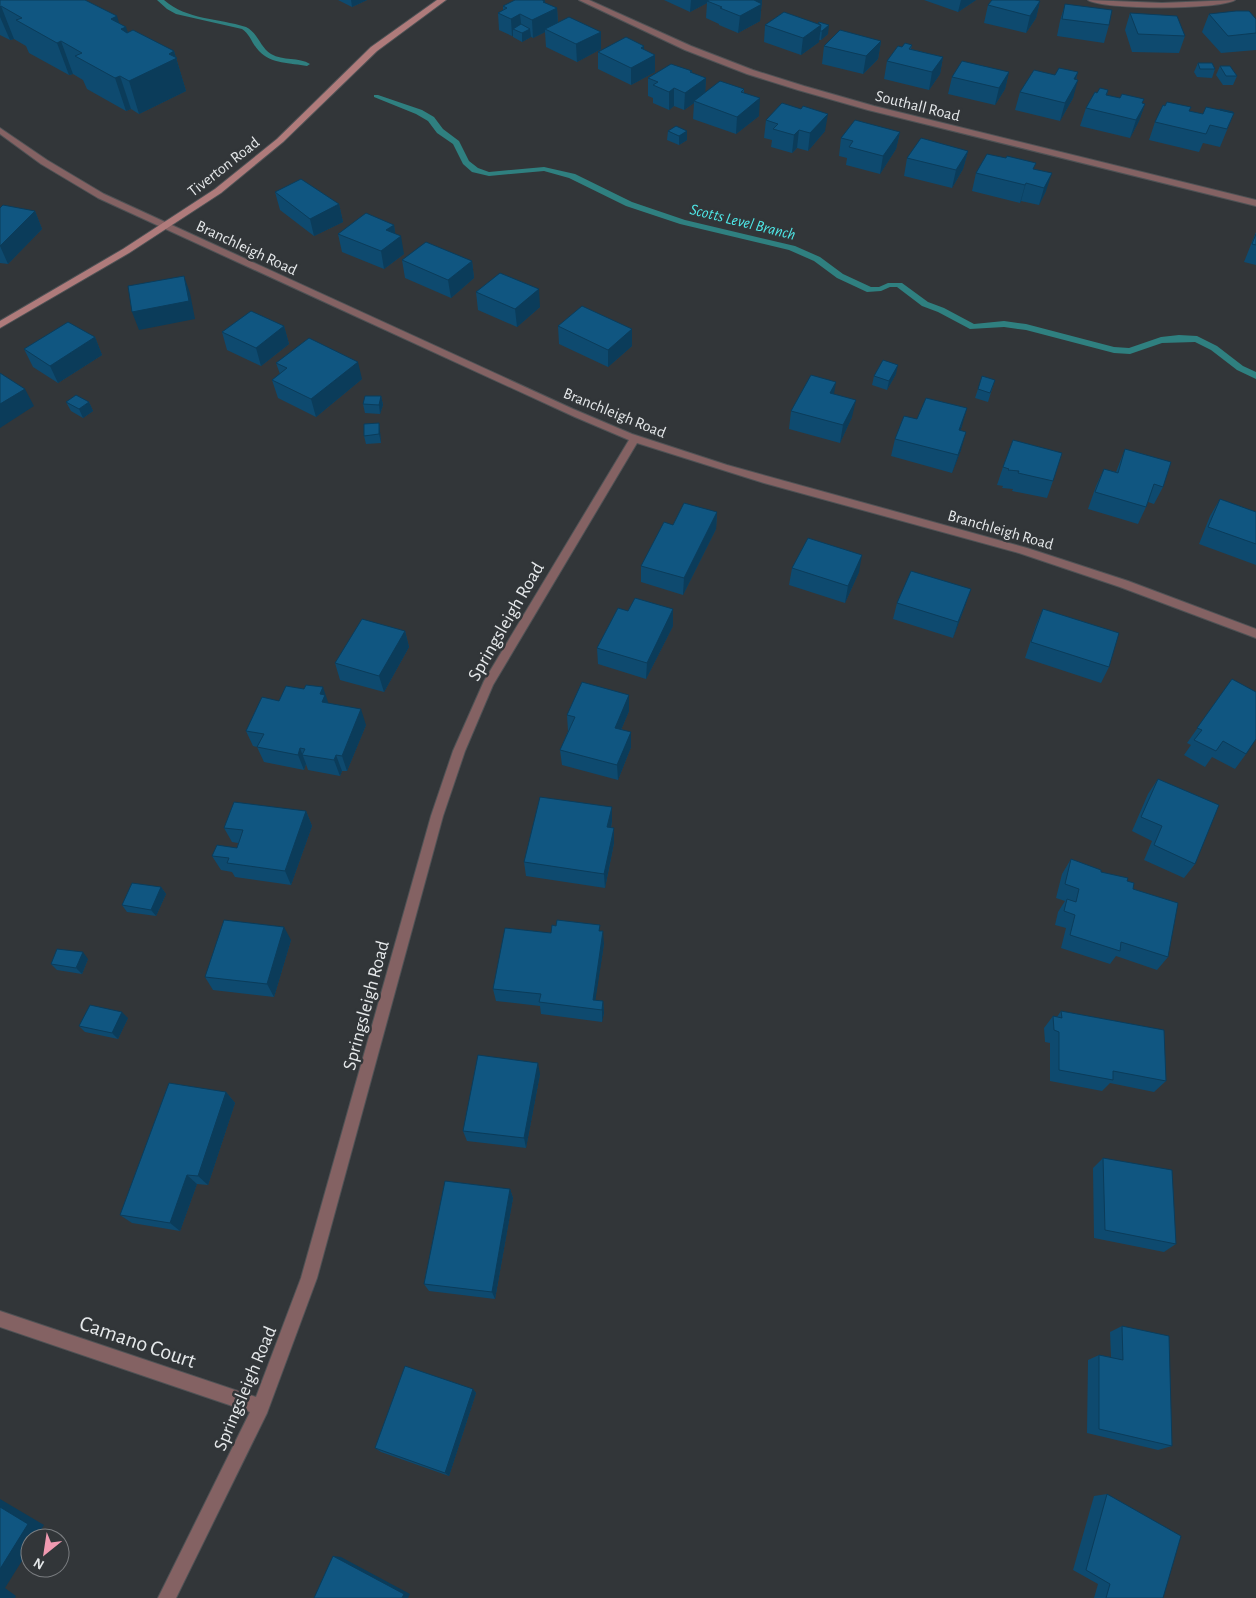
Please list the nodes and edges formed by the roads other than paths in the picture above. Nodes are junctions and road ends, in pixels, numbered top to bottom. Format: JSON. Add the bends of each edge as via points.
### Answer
{"nodes":[{"id":1,"x":442,"y":0,"type":"edge"},
{"id":2,"x":583,"y":0,"type":"edge"},
{"id":3,"x":1092,"y":0,"type":"edge"},
{"id":4,"x":1231,"y":0,"type":"edge"},
{"id":5,"x":0,"y":130,"type":"edge"},
{"id":6,"x":1256,"y":203,"type":"edge"},
{"id":7,"x":165,"y":226,"type":"junction"},
{"id":8,"x":0,"y":325,"type":"edge"},
{"id":9,"x":635,"y":438,"type":"junction"},
{"id":10,"x":1256,"y":634,"type":"edge"},
{"id":11,"x":0,"y":1319,"type":"edge"},
{"id":12,"x":261,"y":1407,"type":"junction"},
{"id":13,"x":167,"y":1598,"type":"edge"}],
"edges":[{"from":1,"to":7,"type":"street","name":"Tiverton Road","via":[[374,49],[248,168]]},
{"from":2,"to":6,"type":"street","name":"Southall Road","via":[[688,48],[801,88]]},
{"from":3,"to":4,"type":"street","via":[[1168,6]]},
{"from":5,"to":7,"type":"street","name":"Branchleigh Road","via":[[44,162],[101,196]]},
{"from":7,"to":8,"type":"street","name":"Tiverton Road"},
{"from":7,"to":9,"type":"street","name":"Branchleigh Road"},
{"from":9,"to":10,"type":"street","name":"Branchleigh Road","via":[[1102,575]]},
{"from":9,"to":12,"type":"street","name":"Springsleigh Road","via":[[488,684],[459,750],[434,826],[308,1278]]},
{"from":11,"to":12,"type":"street","name":"Camano Court"},
{"from":12,"to":13,"type":"street","name":"Springsleigh Road"}]}
